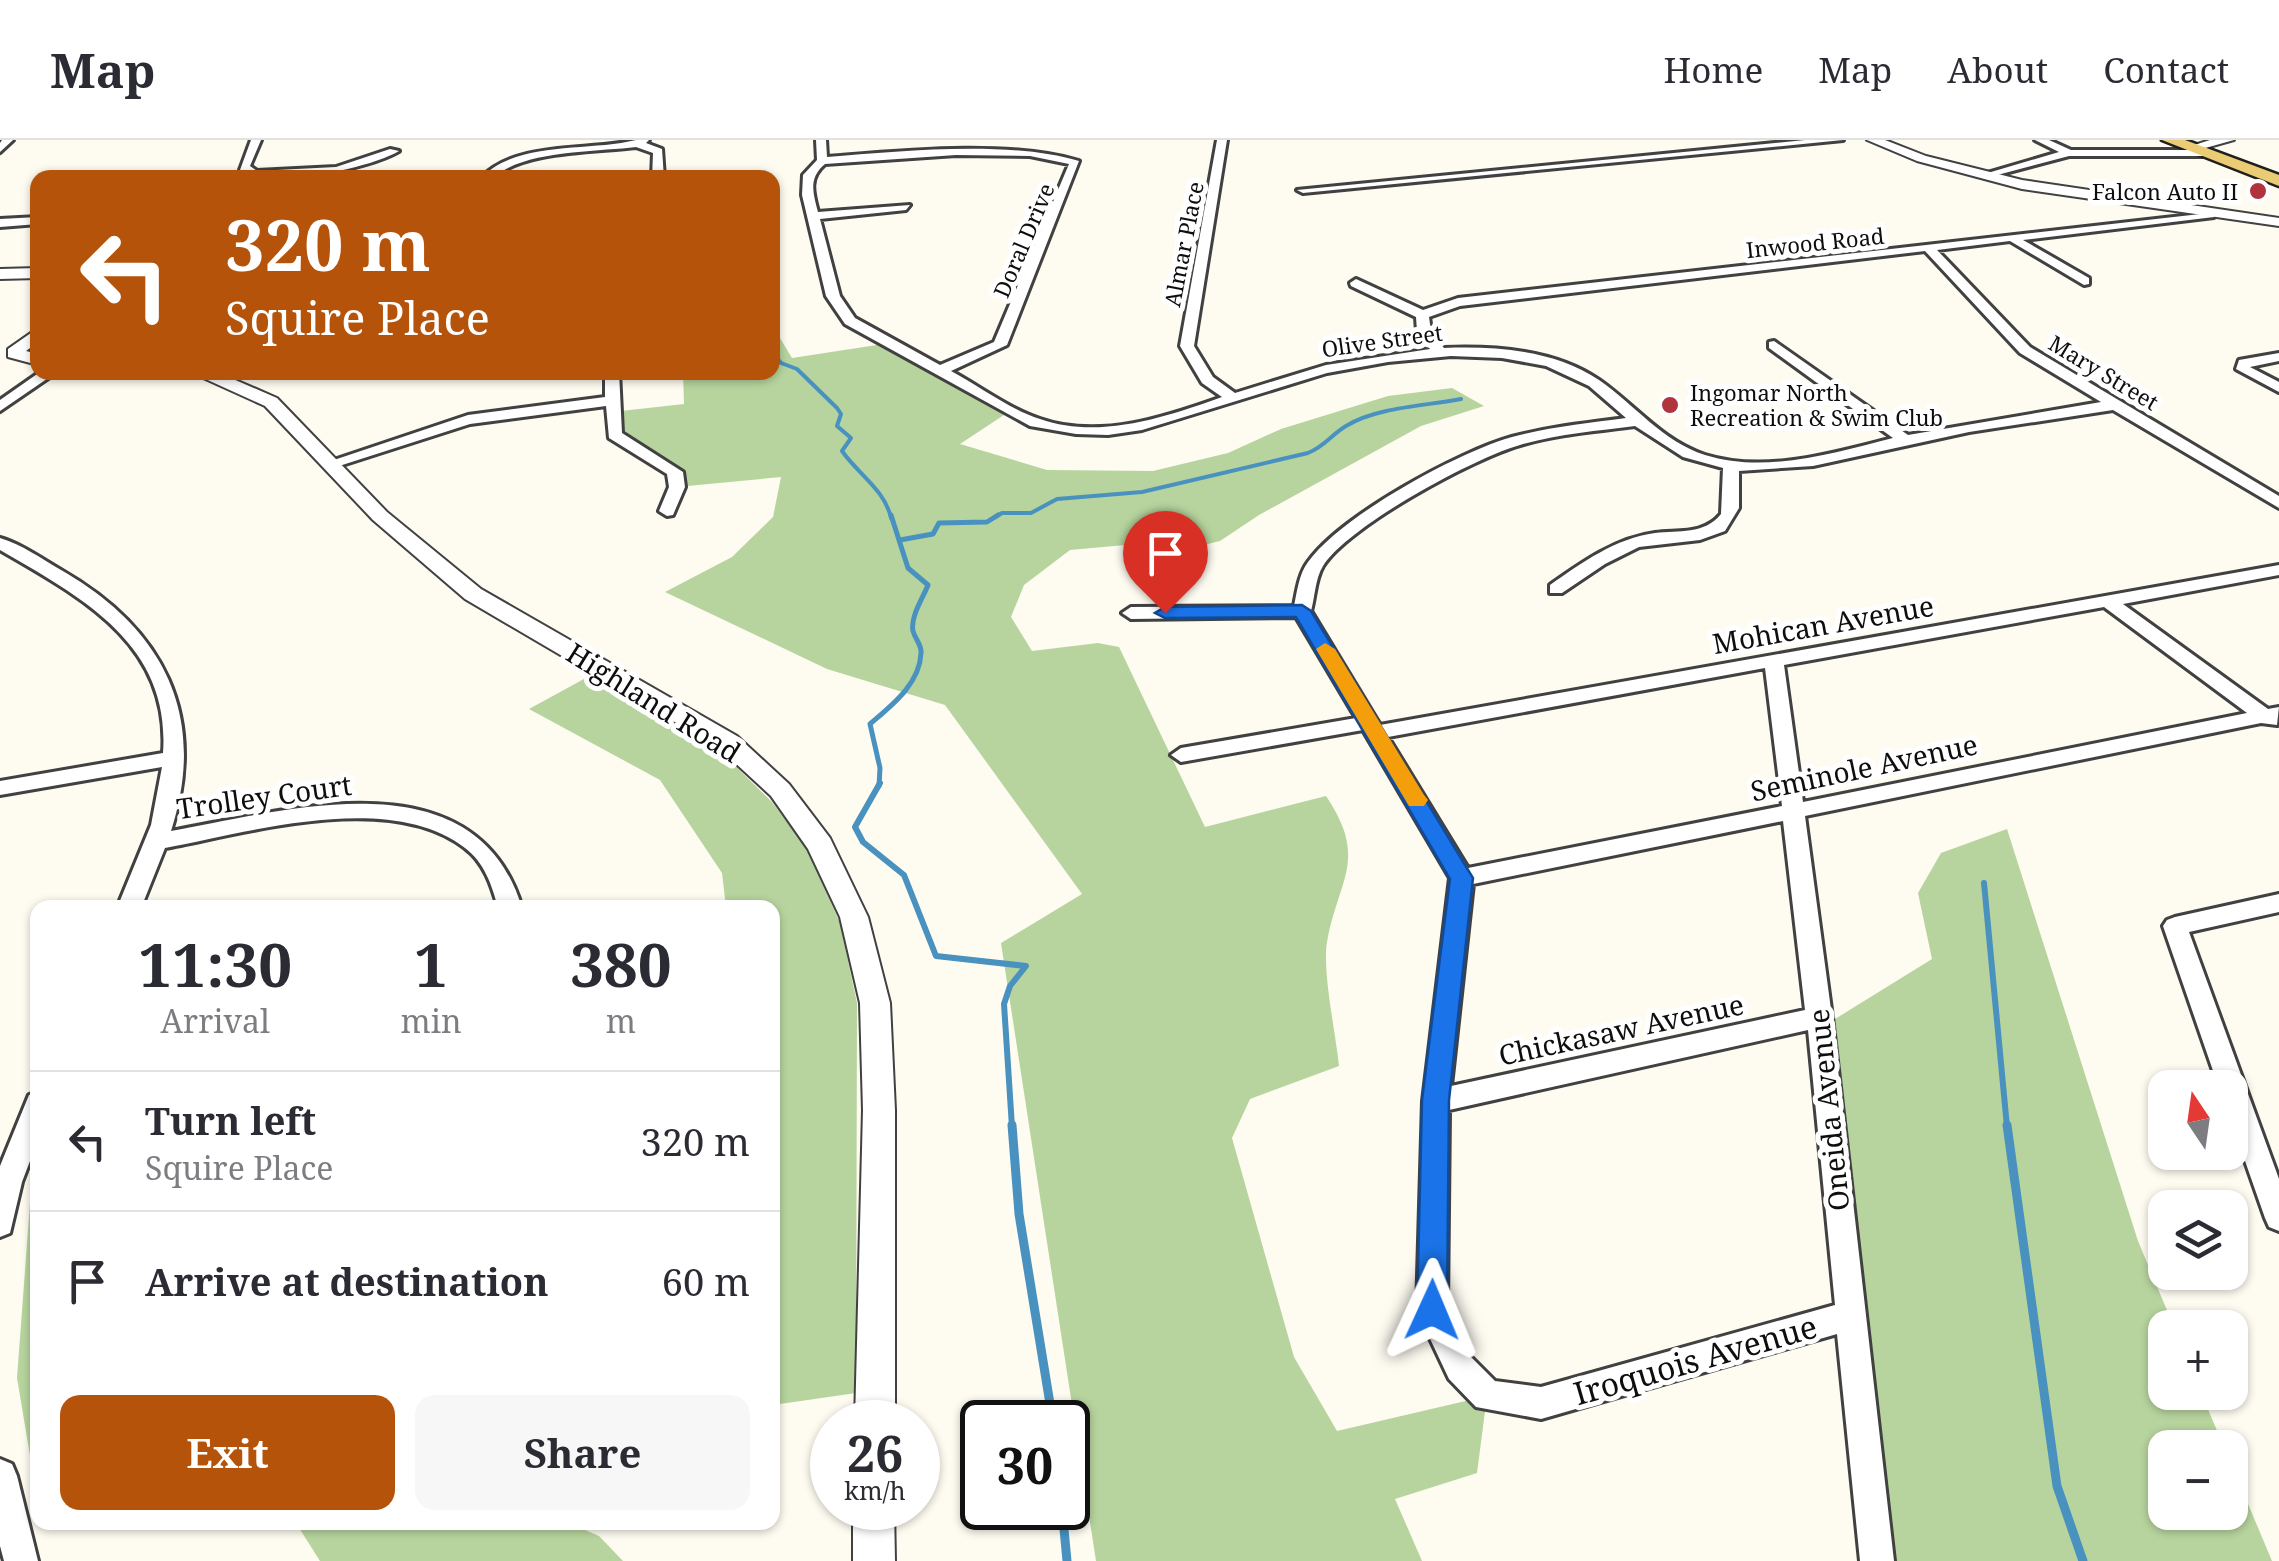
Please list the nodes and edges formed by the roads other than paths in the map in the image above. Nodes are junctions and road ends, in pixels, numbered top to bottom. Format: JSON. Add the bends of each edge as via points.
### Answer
{"nodes":[{"id":1,"x":8,"y":140,"type":"edge"},
{"id":2,"x":256,"y":140,"type":"edge"},
{"id":3,"x":822,"y":140,"type":"edge"},
{"id":4,"x":1222,"y":140,"type":"edge"},
{"id":5,"x":1838,"y":140,"type":"edge"},
{"id":6,"x":1873,"y":140,"type":"edge"},
{"id":7,"x":2040,"y":140,"type":"edge"},
{"id":8,"x":2170,"y":140,"type":"edge"},
{"id":9,"x":2228,"y":140,"type":"edge"},
{"id":10,"x":641,"y":142,"type":"edge"},
{"id":11,"x":0,"y":150,"type":"edge"},
{"id":12,"x":2197,"y":150,"type":"junction"},
{"id":13,"x":394,"y":151,"type":"dead end"},
{"id":14,"x":2070,"y":153,"type":"junction"},
{"id":15,"x":822,"y":160,"type":"junction"},
{"id":16,"x":246,"y":170,"type":"edge"},
{"id":17,"x":337,"y":170,"type":"edge"},
{"id":18,"x":492,"y":170,"type":"edge"},
{"id":19,"x":658,"y":170,"type":"edge"},
{"id":20,"x":1986,"y":176,"type":"junction"},
{"id":21,"x":2279,"y":181,"type":"edge"},
{"id":22,"x":1303,"y":190,"type":"dead end"},
{"id":23,"x":906,"y":207,"type":"dead end"},
{"id":24,"x":2214,"y":214,"type":"junction"},
{"id":25,"x":814,"y":216,"type":"junction"},
{"id":26,"x":30,"y":221,"type":"edge"},
{"id":27,"x":2279,"y":222,"type":"edge"},
{"id":28,"x":0,"y":223,"type":"edge"},
{"id":29,"x":2015,"y":240,"type":"junction"},
{"id":30,"x":1929,"y":250,"type":"junction"},
{"id":31,"x":0,"y":274,"type":"edge"},
{"id":32,"x":30,"y":274,"type":"edge"},
{"id":33,"x":2084,"y":281,"type":"dead end"},
{"id":34,"x":1356,"y":284,"type":"dead end"},
{"id":35,"x":1422,"y":315,"type":"junction"},
{"id":36,"x":30,"y":338,"type":"edge"},
{"id":37,"x":1774,"y":345,"type":"dead end"},
{"id":38,"x":1440,"y":352,"type":"junction"},
{"id":39,"x":7,"y":353,"type":"edge"},
{"id":40,"x":2279,"y":357,"type":"edge"},
{"id":41,"x":940,"y":370,"type":"junction"},
{"id":42,"x":39,"y":380,"type":"edge"},
{"id":43,"x":223,"y":380,"type":"edge"},
{"id":44,"x":612,"y":380,"type":"edge"},
{"id":45,"x":2279,"y":388,"type":"edge"},
{"id":46,"x":1232,"y":397,"type":"junction"},
{"id":47,"x":611,"y":401,"type":"junction"},
{"id":48,"x":2114,"y":405,"type":"junction"},
{"id":49,"x":0,"y":407,"type":"edge"},
{"id":50,"x":1636,"y":421,"type":"junction"},
{"id":51,"x":1905,"y":440,"type":"junction"},
{"id":52,"x":330,"y":464,"type":"junction"},
{"id":53,"x":1731,"y":466,"type":"junction"},
{"id":54,"x":2279,"y":503,"type":"edge"},
{"id":55,"x":667,"y":511,"type":"dead end"},
{"id":56,"x":0,"y":543,"type":"edge"},
{"id":57,"x":2279,"y":570,"type":"edge"},
{"id":58,"x":1556,"y":589,"type":"dead end"},
{"id":59,"x":2108,"y":601,"type":"junction"},
{"id":60,"x":1302,"y":611,"type":"junction"},
{"id":61,"x":1130,"y":613,"type":"dead end"},
{"id":62,"x":1774,"y":660,"type":"junction"},
{"id":63,"x":2274,"y":719,"type":"edge"},
{"id":64,"x":1374,"y":727,"type":"junction"},
{"id":65,"x":1181,"y":755,"type":"dead end"},
{"id":66,"x":176,"y":758,"type":"junction"},
{"id":67,"x":0,"y":788,"type":"edge"},
{"id":68,"x":1795,"y":812,"type":"junction"},
{"id":69,"x":160,"y":841,"type":"junction"},
{"id":70,"x":1462,"y":878,"type":"junction"},
{"id":71,"x":132,"y":900,"type":"edge"},
{"id":72,"x":508,"y":900,"type":"edge"},
{"id":73,"x":2279,"y":903,"type":"edge"},
{"id":74,"x":1819,"y":1017,"type":"junction"},
{"id":75,"x":1436,"y":1100,"type":"junction"},
{"id":76,"x":30,"y":1124,"type":"edge"},
{"id":77,"x":2276,"y":1204,"type":"edge"},
{"id":78,"x":0,"y":1224,"type":"edge"},
{"id":79,"x":1849,"y":1316,"type":"junction"},
{"id":80,"x":875,"y":1400,"type":"edge"},
{"id":81,"x":0,"y":1476,"type":"edge"},
{"id":82,"x":874,"y":1530,"type":"edge"},
{"id":83,"x":21,"y":1561,"type":"edge"},
{"id":84,"x":874,"y":1561,"type":"edge"},
{"id":85,"x":1877,"y":1561,"type":"edge"}],
"edges":[{"from":1,"to":11,"type":"street"},
{"from":2,"to":16,"type":"street"},
{"from":3,"to":15,"type":"street","name":"Olive Street"},
{"from":4,"to":46,"type":"street","name":"Almar Place","via":[[1187,346],[1207,380]]},
{"from":5,"to":22,"type":"street"},
{"from":6,"to":20,"type":"street"},
{"from":7,"to":14,"type":"street"},
{"from":8,"to":12,"type":"main road"},
{"from":9,"to":12,"type":"street"},
{"from":10,"to":18,"type":"street","via":[[516,160]]},
{"from":10,"to":19,"type":"street","via":[[658,151]]},
{"from":12,"to":14,"type":"street"},
{"from":12,"to":21,"type":"main road"},
{"from":13,"to":17,"type":"street"},
{"from":14,"to":20,"type":"street"},
{"from":15,"to":25,"type":"street","name":"Olive Street","via":[[805,180]]},
{"from":15,"to":41,"type":"street","name":"Doral Drive","via":[[1015,145],[1058,148],[1071,158],[1075,171],[1000,345]]},
{"from":20,"to":24,"type":"street","via":[[2107,202]]},
{"from":23,"to":25,"type":"street"},
{"from":24,"to":27,"type":"street"},
{"from":24,"to":29,"type":"street","name":"Inwood Road"},
{"from":25,"to":41,"type":"street","name":"Olive Street","via":[[833,296],[850,321]]},
{"from":26,"to":28,"type":"street"},
{"from":29,"to":30,"type":"street","name":"Inwood Road"},
{"from":29,"to":33,"type":"street"},
{"from":30,"to":35,"type":"street","name":"Inwood Road","via":[[1458,302]]},
{"from":30,"to":48,"type":"street","name":"Mary Street","via":[[2025,350]]},
{"from":31,"to":32,"type":"street"},
{"from":34,"to":35,"type":"street"},
{"from":35,"to":38,"type":"street"},
{"from":36,"to":39,"type":"street"},
{"from":37,"to":51,"type":"street"},
{"from":38,"to":46,"type":"street","name":"Olive Street","via":[[1327,369]]},
{"from":38,"to":50,"type":"street","name":"Olive Street","via":[[1497,353],[1553,365],[1593,382]]},
{"from":40,"to":45,"type":"street","via":[[2243,368]]},
{"from":41,"to":46,"type":"street","name":"Olive Street","via":[[1022,417],[1069,430],[1117,430]]},
{"from":42,"to":49,"type":"street"},
{"from":43,"to":52,"type":"street","name":"Highland Road","via":[[271,402]]},
{"from":44,"to":47,"type":"street"},
{"from":47,"to":52,"type":"street","via":[[468,420]]},
{"from":47,"to":55,"type":"street","via":[[619,442],[675,472]]},
{"from":48,"to":51,"type":"street","name":"Olive Street"},
{"from":48,"to":54,"type":"street","name":"Mary Street"},
{"from":50,"to":53,"type":"street","name":"Olive Street","via":[[1676,450]]},
{"from":50,"to":60,"type":"street","via":[[1528,438],[1477,456],[1326,550],[1313,567]]},
{"from":51,"to":53,"type":"street","name":"Olive Street","via":[[1778,468]]},
{"from":52,"to":80,"type":"street","name":"Highland Road","via":[[473,594],[728,742],[780,790],[820,845],[854,916],[875,1003]]},
{"from":53,"to":58,"type":"street","via":[[1732,505],[1710,532],[1643,540]]},
{"from":56,"to":66,"type":"street","via":[[92,598],[131,635],[166,694]]},
{"from":57,"to":59,"type":"street","name":"Mohican Avenue"},
{"from":59,"to":62,"type":"street","name":"Mohican Avenue"},
{"from":59,"to":63,"type":"street"},
{"from":60,"to":61,"type":"street"},
{"from":60,"to":64,"type":"street"},
{"from":62,"to":64,"type":"street","name":"Mohican Avenue"},
{"from":62,"to":68,"type":"street","name":"Oneida Avenue"},
{"from":63,"to":68,"type":"street","name":"Seminole Avenue"},
{"from":64,"to":65,"type":"street","name":"Mohican Avenue"},
{"from":64,"to":70,"type":"street"},
{"from":66,"to":67,"type":"street"},
{"from":66,"to":69,"type":"street"},
{"from":68,"to":70,"type":"street","name":"Seminole Avenue"},
{"from":68,"to":74,"type":"street","name":"Oneida Avenue"},
{"from":69,"to":71,"type":"street"},
{"from":69,"to":72,"type":"street","name":"Trolley Court","via":[[322,814],[418,817],[472,840],[502,879]]},
{"from":70,"to":75,"type":"street"},
{"from":73,"to":77,"type":"street","via":[[2176,926]]},
{"from":74,"to":75,"type":"street","name":"Chickasaw Avenue"},
{"from":74,"to":79,"type":"street","name":"Oneida Avenue"},
{"from":75,"to":79,"type":"street","name":"Iroquois Avenue","via":[[1432,1310],[1460,1368],[1487,1396],[1541,1403]]},
{"from":76,"to":78,"type":"street"},
{"from":79,"to":85,"type":"street","name":"Oneida Avenue"},
{"from":81,"to":83,"type":"street"},
{"from":82,"to":84,"type":"street"}]}
